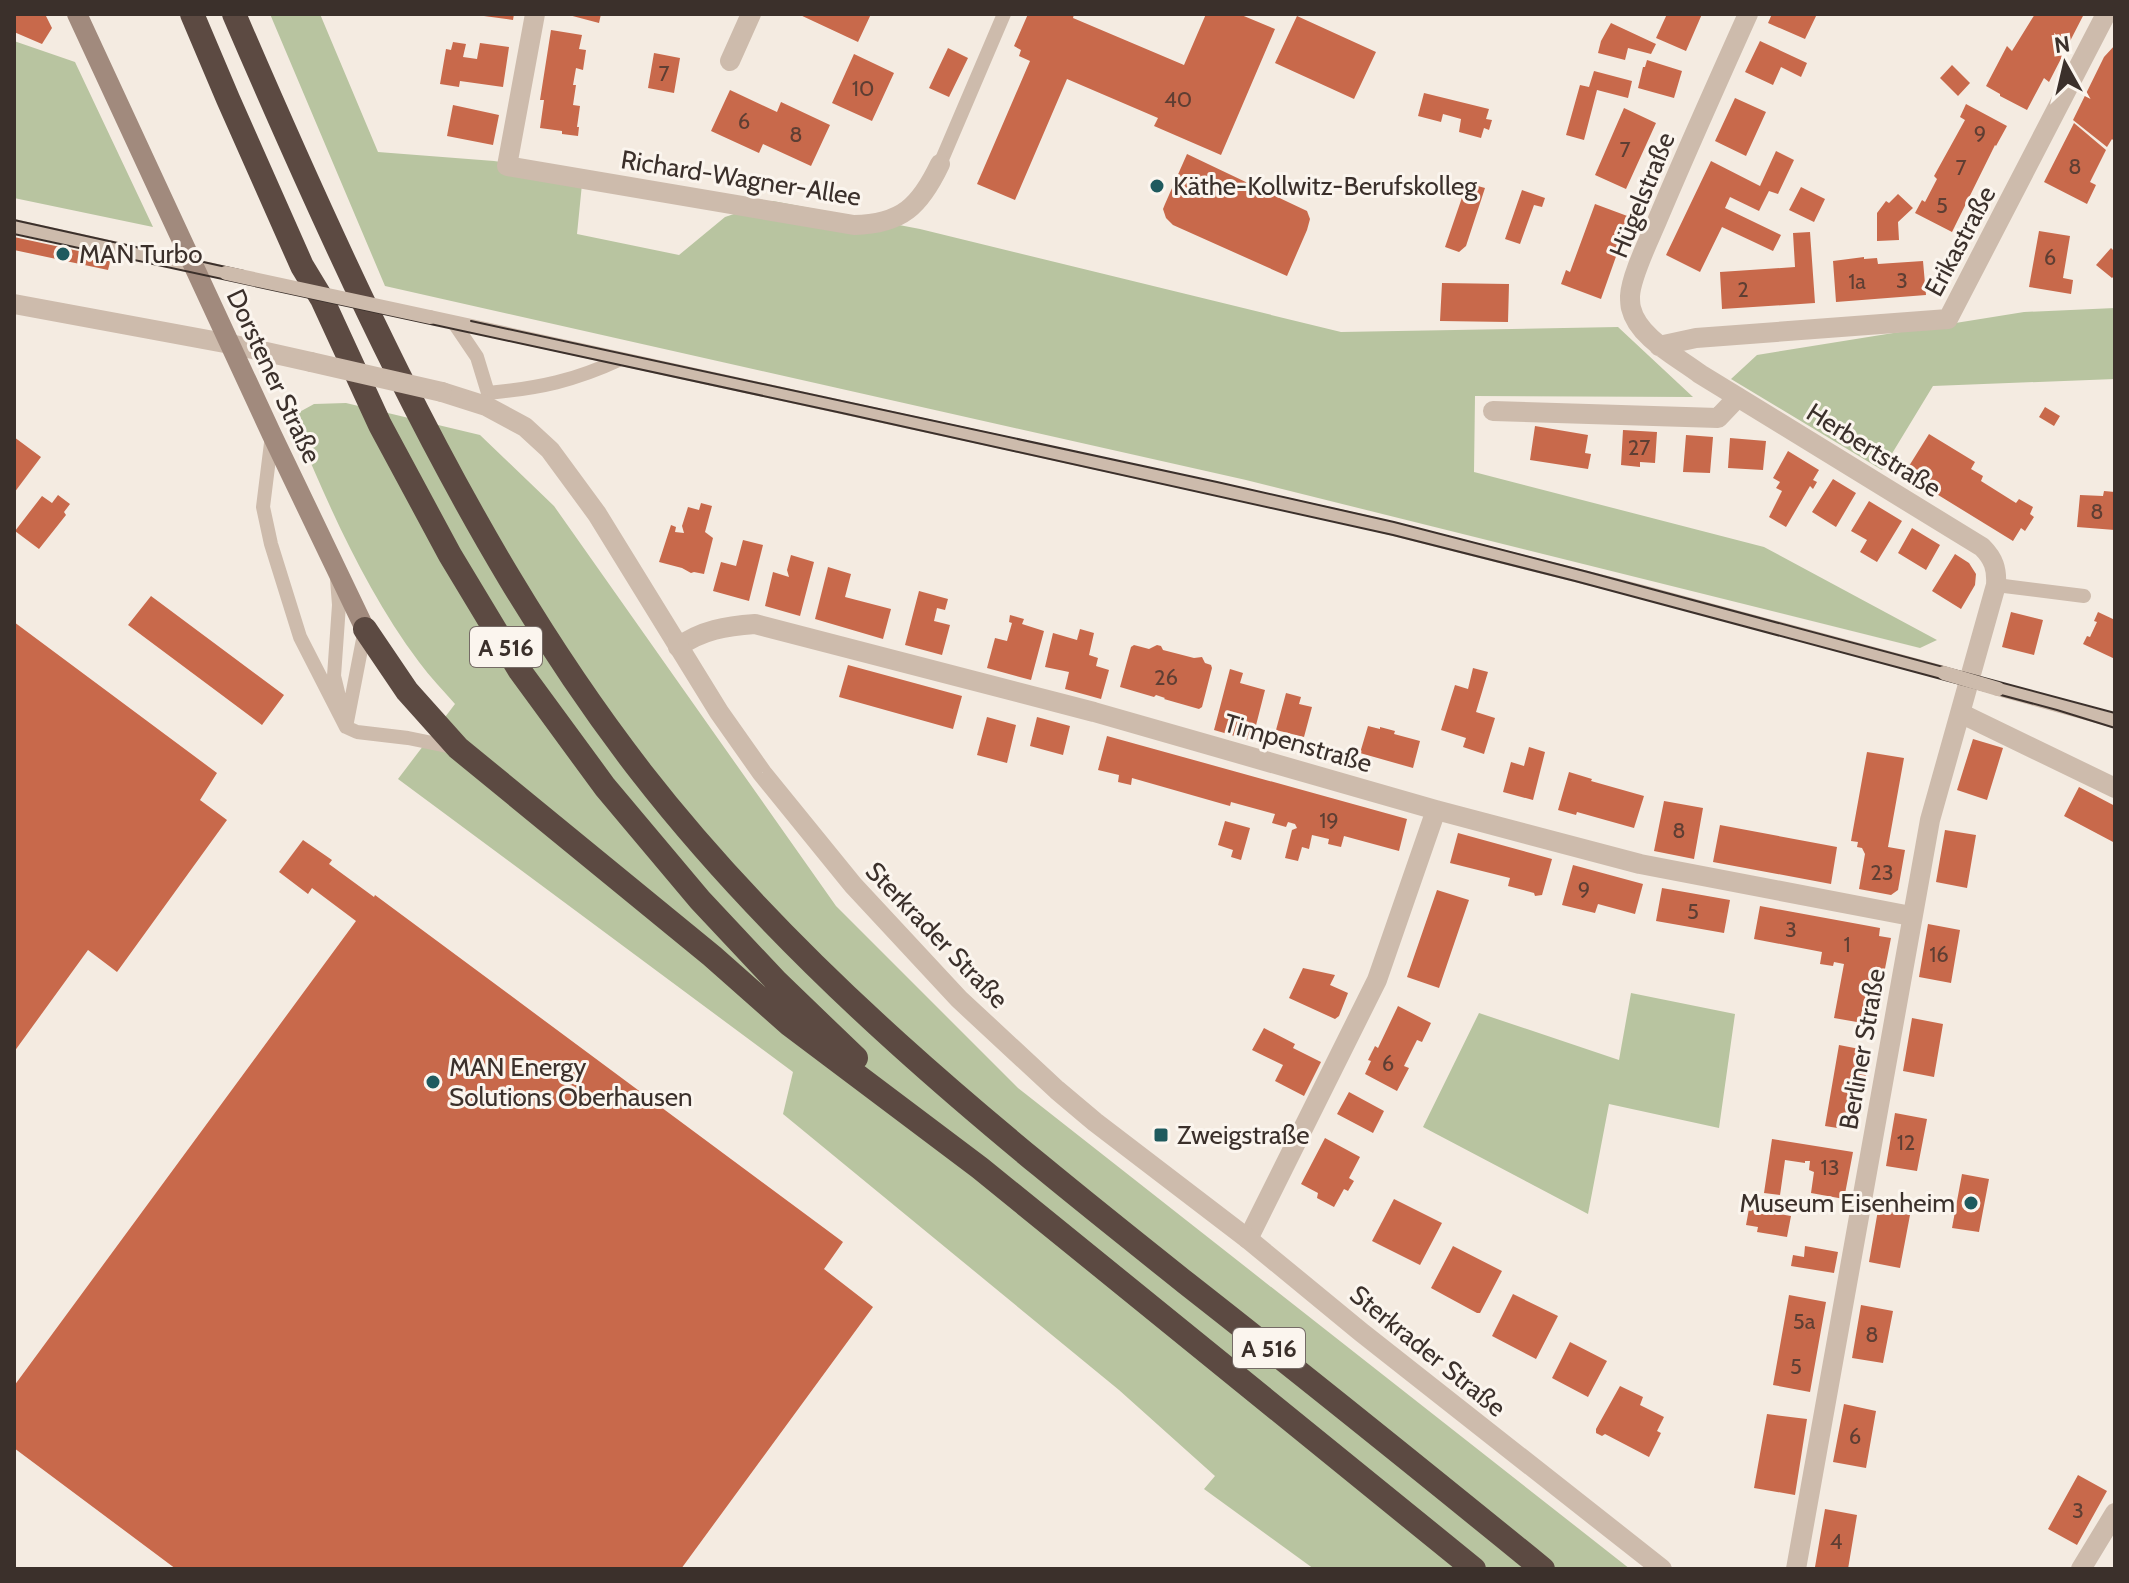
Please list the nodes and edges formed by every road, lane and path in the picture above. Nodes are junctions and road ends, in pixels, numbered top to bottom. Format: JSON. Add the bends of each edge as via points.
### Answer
{"nodes":[{"id":1,"x":77,"y":14,"type":"edge"},
{"id":2,"x":192,"y":14,"type":"edge"},
{"id":3,"x":234,"y":14,"type":"edge"},
{"id":4,"x":535,"y":14,"type":"edge"},
{"id":5,"x":751,"y":14,"type":"edge"},
{"id":6,"x":1004,"y":14,"type":"edge"},
{"id":7,"x":1748,"y":14,"type":"edge"},
{"id":8,"x":2106,"y":14,"type":"edge"},
{"id":9,"x":730,"y":61,"type":"dead end"},
{"id":10,"x":940,"y":164,"type":"joint"},
{"id":11,"x":14,"y":226,"type":"edge"},
{"id":12,"x":194,"y":265,"type":"junction"},
{"id":13,"x":14,"y":304,"type":"edge"},
{"id":14,"x":454,"y":323,"type":"junction"},
{"id":15,"x":230,"y":344,"type":"junction"},
{"id":16,"x":1659,"y":346,"type":"junction"},
{"id":17,"x":621,"y":359,"type":"junction"},
{"id":18,"x":1700,"y":374,"type":"joint"},
{"id":19,"x":1738,"y":397,"type":"junction"},
{"id":20,"x":487,"y":399,"type":"junction"},
{"id":21,"x":1493,"y":411,"type":"dead end"},
{"id":22,"x":272,"y":435,"type":"junction"},
{"id":23,"x":336,"y":567,"type":"junction"},
{"id":24,"x":1996,"y":585,"type":"junction"},
{"id":25,"x":2084,"y":596,"type":"dead end"},
{"id":26,"x":365,"y":629,"type":"junction"},
{"id":27,"x":678,"y":647,"type":"junction"},
{"id":28,"x":1960,"y":713,"type":"junction"},
{"id":29,"x":2115,"y":721,"type":"edge"},
{"id":30,"x":346,"y":727,"type":"junction"},
{"id":31,"x":458,"y":748,"type":"junction"},
{"id":32,"x":2115,"y":788,"type":"edge"},
{"id":33,"x":1436,"y":810,"type":"junction"},
{"id":34,"x":1911,"y":916,"type":"junction"},
{"id":35,"x":980,"y":1168,"type":"junction"},
{"id":36,"x":1248,"y":1239,"type":"junction"},
{"id":37,"x":2115,"y":1513,"type":"edge"},
{"id":38,"x":1474,"y":1569,"type":"edge"},
{"id":39,"x":1543,"y":1569,"type":"edge"},
{"id":40,"x":1662,"y":1569,"type":"edge"},
{"id":41,"x":1796,"y":1569,"type":"edge"},
{"id":42,"x":2081,"y":1569,"type":"edge"}],
"edges":[{"from":1,"to":12,"type":"main road","name":"Dorstener Straße"},
{"from":2,"to":35,"type":"highway","number":"A 516","via":[[296,252],[380,425],[520,671],[605,787],[739,944]]},
{"from":3,"to":39,"type":"highway","number":"A 516","via":[[346,268],[444,464],[556,653],[679,818],[754,903],[885,1033],[1069,1189]]},
{"from":4,"to":10,"type":"street","name":"Richard-Wagner-Allee","via":[[507,166],[854,225],[892,220],[910,208]]},
{"from":5,"to":9,"type":"street"},
{"from":6,"to":10,"type":"lane"},
{"from":7,"to":16,"type":"street","name":"Hügelstraße","via":[[1630,295],[1637,322]]},
{"from":8,"to":16,"type":"street","name":"Erikastraße","via":[[1948,319],[1696,338]]},
{"from":11,"to":12,"type":"lane"},
{"from":12,"to":14,"type":"lane","bridge":true},
{"from":12,"to":15,"type":"main road","name":"Dorstener Straße"},
{"from":13,"to":15,"type":"street","name":"Sterkrader Straße"},
{"from":14,"to":17,"type":"lane"},
{"from":14,"to":20,"type":"lane","via":[[477,357]]},
{"from":15,"to":20,"type":"street","name":"Sterkrader Straße","bridge":true},
{"from":15,"to":22,"type":"main road","name":"Dorstener Straße"},
{"from":16,"to":18,"type":"street","name":"Hügelstraße"},
{"from":17,"to":20,"type":"lane","via":[[562,382]]},
{"from":17,"to":29,"type":"lane","bridge":true,"via":[[1362,521]]},
{"from":18,"to":19,"type":"street","name":"Herbertstraße"},
{"from":19,"to":21,"type":"street","via":[[1718,418]]},
{"from":19,"to":24,"type":"street","name":"Herbertstraße","via":[[1982,547],[1995,566]]},
{"from":20,"to":27,"type":"street","name":"Sterkrader Straße","via":[[550,450],[597,514]]},
{"from":22,"to":23,"type":"main road","name":"Dorstener Straße"},
{"from":22,"to":30,"type":"lane","via":[[263,507],[271,544],[300,637]]},
{"from":23,"to":26,"type":"main road","name":"Dorstener Straße"},
{"from":23,"to":30,"type":"lane","via":[[334,676]]},
{"from":24,"to":25,"type":"lane"},
{"from":24,"to":28,"type":"street","name":"Berliner Straße"},
{"from":26,"to":30,"type":"lane"},
{"from":26,"to":31,"type":"highway","via":[[407,691]]},
{"from":27,"to":33,"type":"street","name":"Timpenstraße","via":[[723,626],[755,624],[1094,712]]},
{"from":27,"to":36,"type":"street","name":"Sterkrader Straße","via":[[762,773],[810,834],[948,988],[1085,1114]]},
{"from":28,"to":32,"type":"street"},
{"from":28,"to":34,"type":"street","name":"Berliner Straße","via":[[1930,820]]},
{"from":30,"to":31,"type":"lane"},
{"from":31,"to":35,"type":"highway","via":[[790,1025]]},
{"from":33,"to":34,"type":"street","name":"Timpenstraße","via":[[1640,864]]},
{"from":33,"to":36,"type":"street","via":[[1377,980]]},
{"from":34,"to":41,"type":"street","name":"Berliner Straße"},
{"from":35,"to":38,"type":"highway","number":"A 516"},
{"from":36,"to":40,"type":"street","name":"Sterkrader Straße"},
{"from":37,"to":42,"type":"street"}]}
